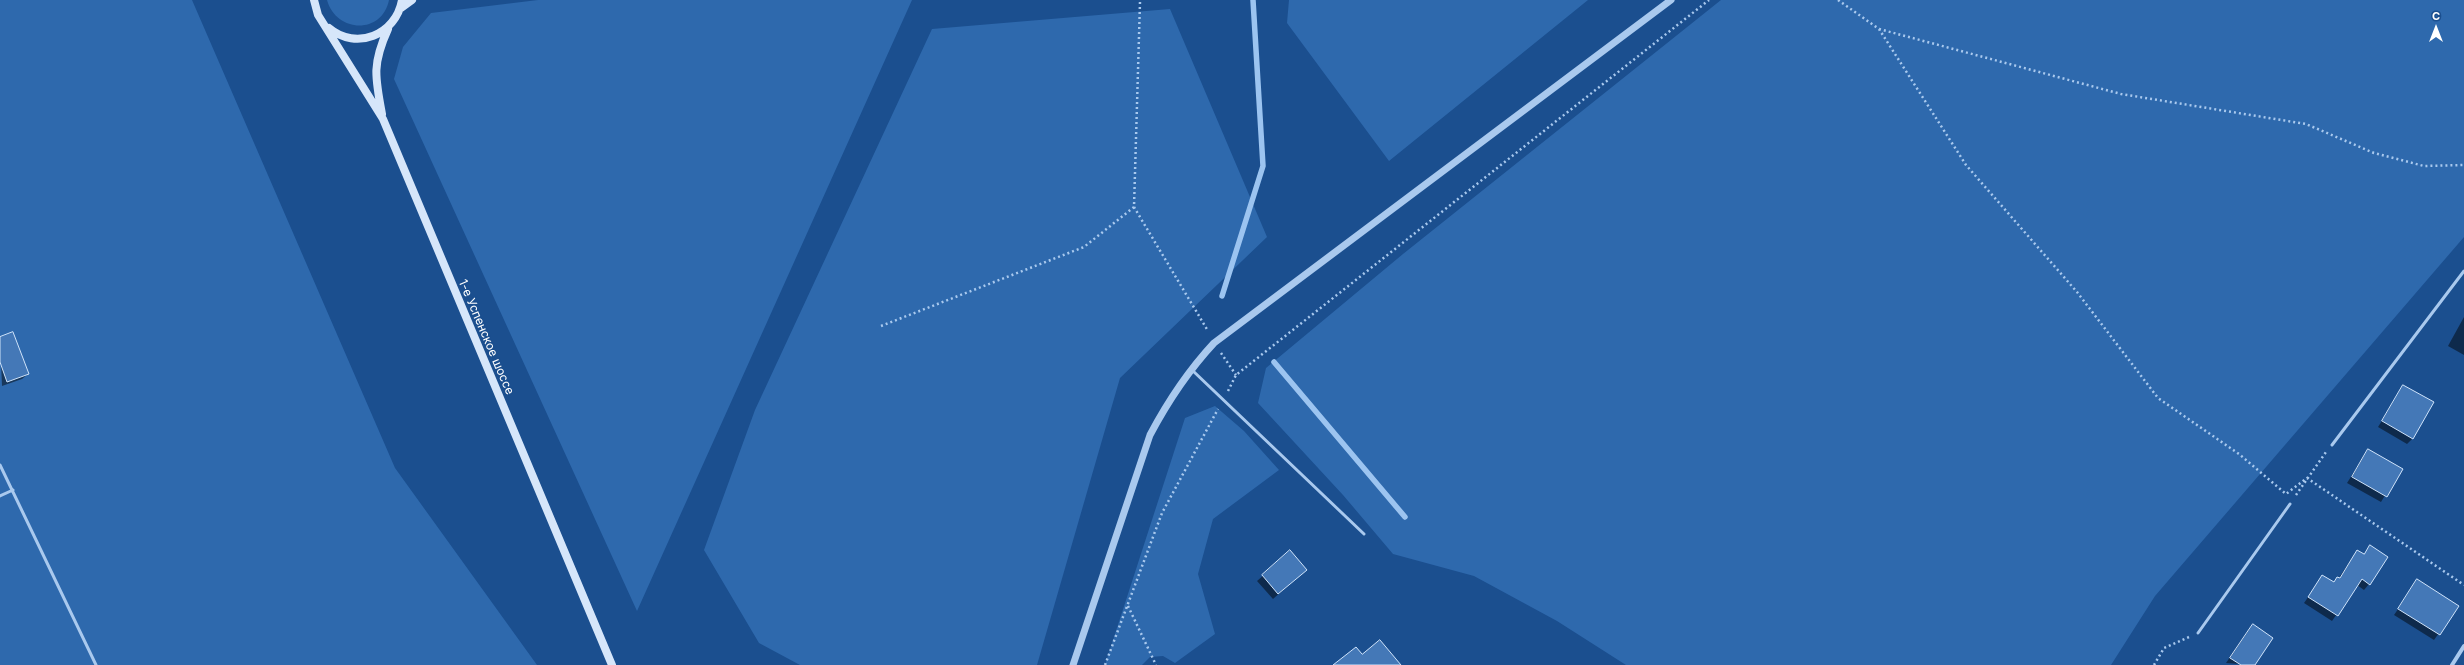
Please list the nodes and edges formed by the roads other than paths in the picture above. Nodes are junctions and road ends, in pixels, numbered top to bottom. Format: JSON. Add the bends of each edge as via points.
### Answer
{"nodes":[{"id":1,"x":314,"y":0,"type":"edge"},
{"id":2,"x":412,"y":0,"type":"edge"},
{"id":3,"x":1671,"y":0,"type":"edge"},
{"id":4,"x":402,"y":4,"type":"edge"},
{"id":5,"x":325,"y":25,"type":"junction"},
{"id":6,"x":388,"y":28,"type":"junction"},
{"id":7,"x":383,"y":119,"type":"junction"},
{"id":8,"x":2464,"y":271,"type":"edge"},
{"id":9,"x":1190,"y":369,"type":"junction"},
{"id":10,"x":2332,"y":445,"type":"road end"},
{"id":11,"x":0,"y":464,"type":"edge"},
{"id":12,"x":13,"y":490,"type":"junction"},
{"id":13,"x":0,"y":496,"type":"edge"},
{"id":14,"x":2290,"y":504,"type":"road end"},
{"id":15,"x":1364,"y":534,"type":"dead end"},
{"id":16,"x":2198,"y":633,"type":"road end"},
{"id":17,"x":2464,"y":646,"type":"edge"},
{"id":18,"x":96,"y":665,"type":"edge"},
{"id":19,"x":612,"y":665,"type":"edge"},
{"id":20,"x":1073,"y":665,"type":"edge"},
{"id":21,"x":2452,"y":665,"type":"edge"}],
"edges":[{"from":1,"to":5,"type":"main road","name":"1-е Успенское шоссе","via":[[318,15]]},
{"from":2,"to":4,"type":"main road"},
{"from":3,"to":9,"type":"street","via":[[1214,343]]},
{"from":4,"to":6,"type":"main road"},
{"from":5,"to":6,"type":"main road","via":[[334,32],[356,39],[368,38]]},
{"from":5,"to":7,"type":"main road","name":"1-е Успенское шоссе"},
{"from":6,"to":7,"type":"main road","via":[[378,51],[375,78]]},
{"from":7,"to":19,"type":"main road","name":"1-е Успенское шоссе"},
{"from":8,"to":10,"type":"lane"},
{"from":9,"to":15,"type":"lane"},
{"from":9,"to":20,"type":"street","via":[[1150,435]]},
{"from":11,"to":12,"type":"lane"},
{"from":12,"to":13,"type":"lane"},
{"from":12,"to":18,"type":"lane"},
{"from":14,"to":16,"type":"lane"},
{"from":17,"to":21,"type":"street"}]}
